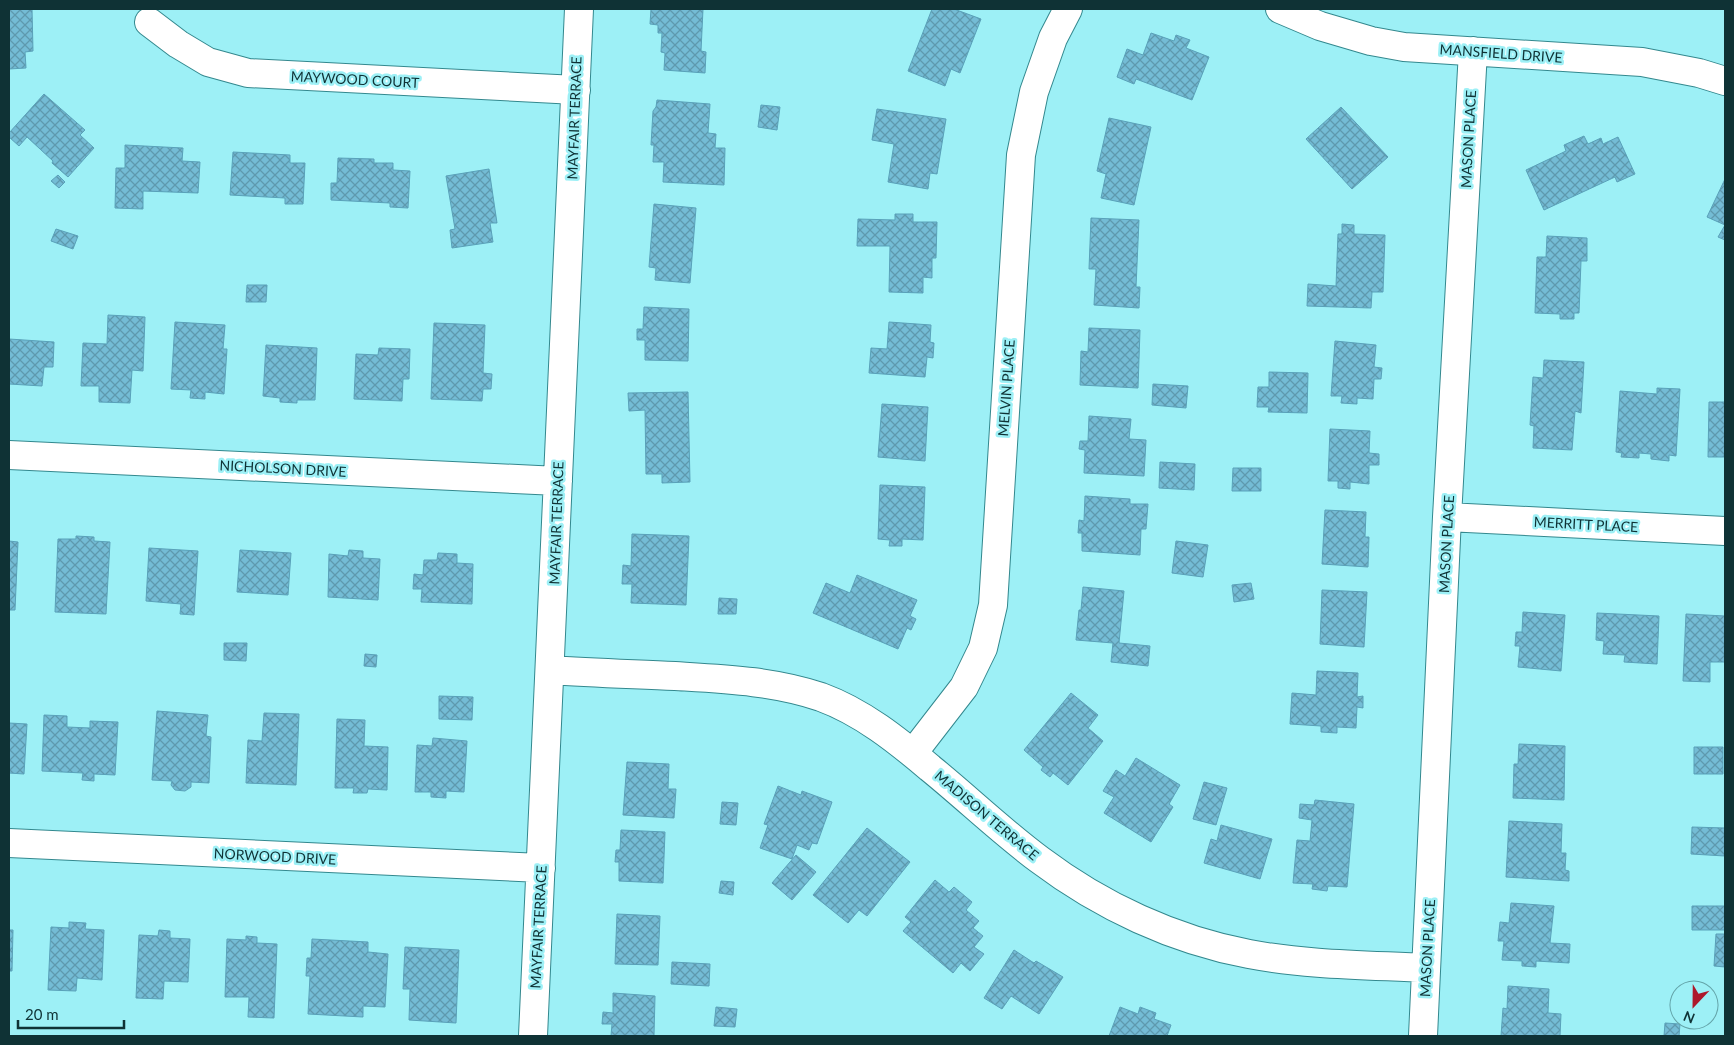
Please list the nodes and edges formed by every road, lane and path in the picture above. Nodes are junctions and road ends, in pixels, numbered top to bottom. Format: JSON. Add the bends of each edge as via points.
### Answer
{"nodes":[{"id":1,"x":578,"y":9,"type":"edge"},
{"id":2,"x":1068,"y":9,"type":"edge"},
{"id":3,"x":1280,"y":9,"type":"edge"},
{"id":4,"x":149,"y":22,"type":"dead end"},
{"id":5,"x":1473,"y":51,"type":"junction"},
{"id":6,"x":1725,"y":81,"type":"edge"},
{"id":7,"x":576,"y":90,"type":"junction"},
{"id":8,"x":9,"y":454,"type":"edge"},
{"id":9,"x":558,"y":481,"type":"junction"},
{"id":10,"x":1448,"y":517,"type":"junction"},
{"id":11,"x":1725,"y":531,"type":"edge"},
{"id":12,"x":550,"y":670,"type":"junction"},
{"id":13,"x":912,"y":753,"type":"junction"},
{"id":14,"x":9,"y":843,"type":"edge"},
{"id":15,"x":541,"y":868,"type":"junction"},
{"id":16,"x":1426,"y":968,"type":"junction"},
{"id":17,"x":533,"y":1036,"type":"edge"},
{"id":18,"x":1423,"y":1036,"type":"edge"}],
"edges":[{"from":1,"to":7,"type":"street","name":"MAYFAIR TERRACE"},
{"from":2,"to":13,"type":"street","name":"MELVIN PLACE","via":[[1053,38],[1034,92],[1021,155],[993,605],[983,648],[964,687]]},
{"from":3,"to":5,"type":"street","name":"MANSFIELD DRIVE","via":[[1320,26],[1371,41],[1404,47]]},
{"from":4,"to":7,"type":"street","name":"MAYWOOD COURT","via":[[208,62],[248,73]]},
{"from":5,"to":6,"type":"street","name":"MANSFIELD DRIVE","via":[[1642,62]]},
{"from":5,"to":10,"type":"street","name":"MASON PLACE"},
{"from":7,"to":9,"type":"street","name":"MAYFAIR TERRACE"},
{"from":8,"to":9,"type":"street","name":"NICHOLSON DRIVE"},
{"from":9,"to":12,"type":"street","name":"MAYFAIR TERRACE"},
{"from":10,"to":11,"type":"street","name":"MERRITT PLACE"},
{"from":10,"to":16,"type":"street","name":"MASON PLACE"},
{"from":12,"to":13,"type":"street","name":"MADISON TERRACE","via":[[729,679],[779,685],[823,698],[870,721]]},
{"from":12,"to":15,"type":"street","name":"MAYFAIR TERRACE"},
{"from":13,"to":16,"type":"street","name":"MADISON TERRACE","via":[[1040,860],[1090,895],[1145,922],[1249,954]]},
{"from":14,"to":15,"type":"street","name":"NORWOOD DRIVE"},
{"from":15,"to":17,"type":"street","name":"MAYFAIR TERRACE"},
{"from":16,"to":18,"type":"street","name":"MASON PLACE"}]}
